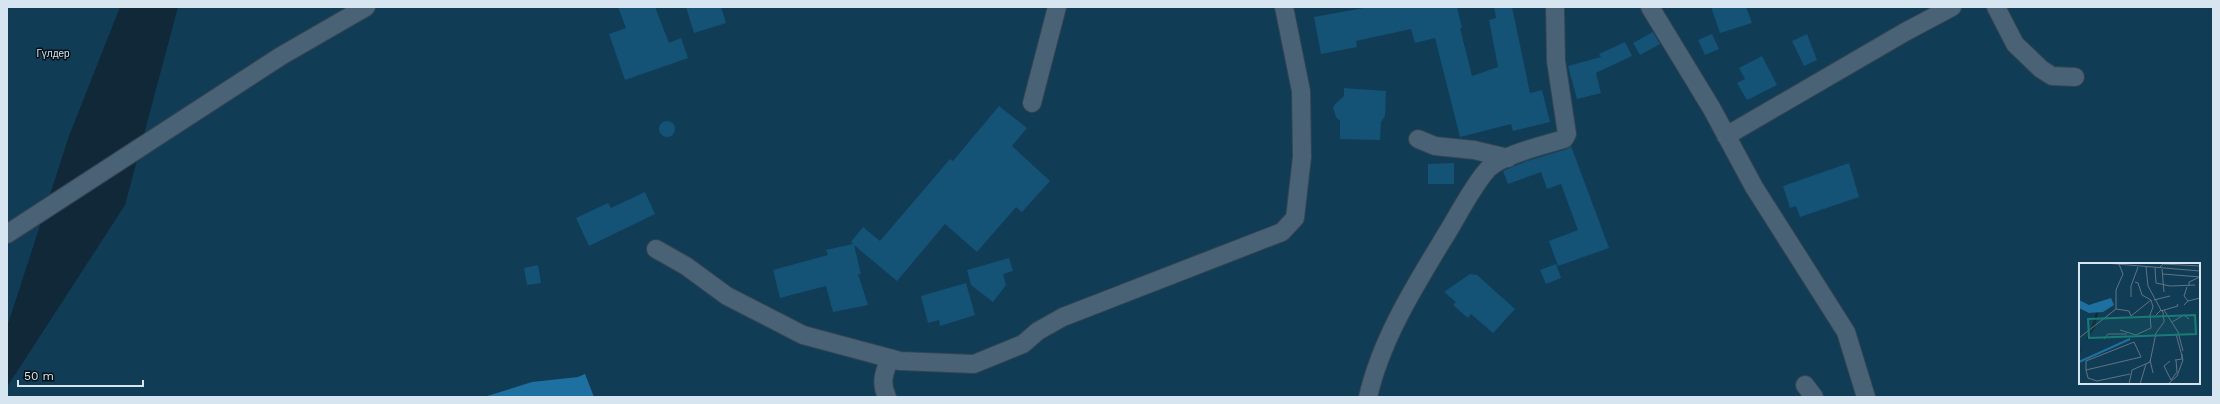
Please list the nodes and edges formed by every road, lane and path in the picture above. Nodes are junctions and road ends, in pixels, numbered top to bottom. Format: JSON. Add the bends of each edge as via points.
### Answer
{"nodes":[{"id":1,"x":366,"y":7,"type":"edge"},
{"id":2,"x":1057,"y":7,"type":"edge"},
{"id":3,"x":1284,"y":7,"type":"edge"},
{"id":4,"x":1555,"y":7,"type":"edge"},
{"id":5,"x":1650,"y":7,"type":"edge"},
{"id":6,"x":1952,"y":7,"type":"edge"},
{"id":7,"x":1996,"y":7,"type":"edge"},
{"id":8,"x":2075,"y":76,"type":"dead end"},
{"id":9,"x":1032,"y":104,"type":"dead end"},
{"id":10,"x":1726,"y":136,"type":"junction"},
{"id":11,"x":1418,"y":139,"type":"dead end"},
{"id":12,"x":1508,"y":158,"type":"junction"},
{"id":13,"x":7,"y":234,"type":"edge"},
{"id":14,"x":656,"y":249,"type":"dead end"},
{"id":15,"x":890,"y":358,"type":"junction"},
{"id":16,"x":887,"y":397,"type":"edge"},
{"id":17,"x":1368,"y":397,"type":"edge"},
{"id":18,"x":1866,"y":397,"type":"edge"}],
"edges":[{"from":1,"to":13,"type":"street","via":[[274,60]]},
{"from":2,"to":9,"type":"street"},
{"from":3,"to":15,"type":"street","via":[[1301,91],[1302,157],[1295,218],[1282,232],[1064,316],[1023,344],[974,364],[924,364]]},
{"from":4,"to":12,"type":"street","via":[[1556,61],[1567,134],[1564,139]]},
{"from":5,"to":10,"type":"street"},
{"from":6,"to":10,"type":"street"},
{"from":7,"to":8,"type":"street","via":[[2015,44],[2041,69],[2052,76]]},
{"from":10,"to":18,"type":"street","via":[[1792,249],[1846,332]]},
{"from":11,"to":12,"type":"street","via":[[1435,146],[1474,150]]},
{"from":12,"to":17,"type":"street","via":[[1488,169],[1431,260],[1383,348]]},
{"from":14,"to":15,"type":"street","via":[[686,266],[727,296],[803,335]]},
{"from":15,"to":16,"type":"street","via":[[882,379],[882,387]]}]}
